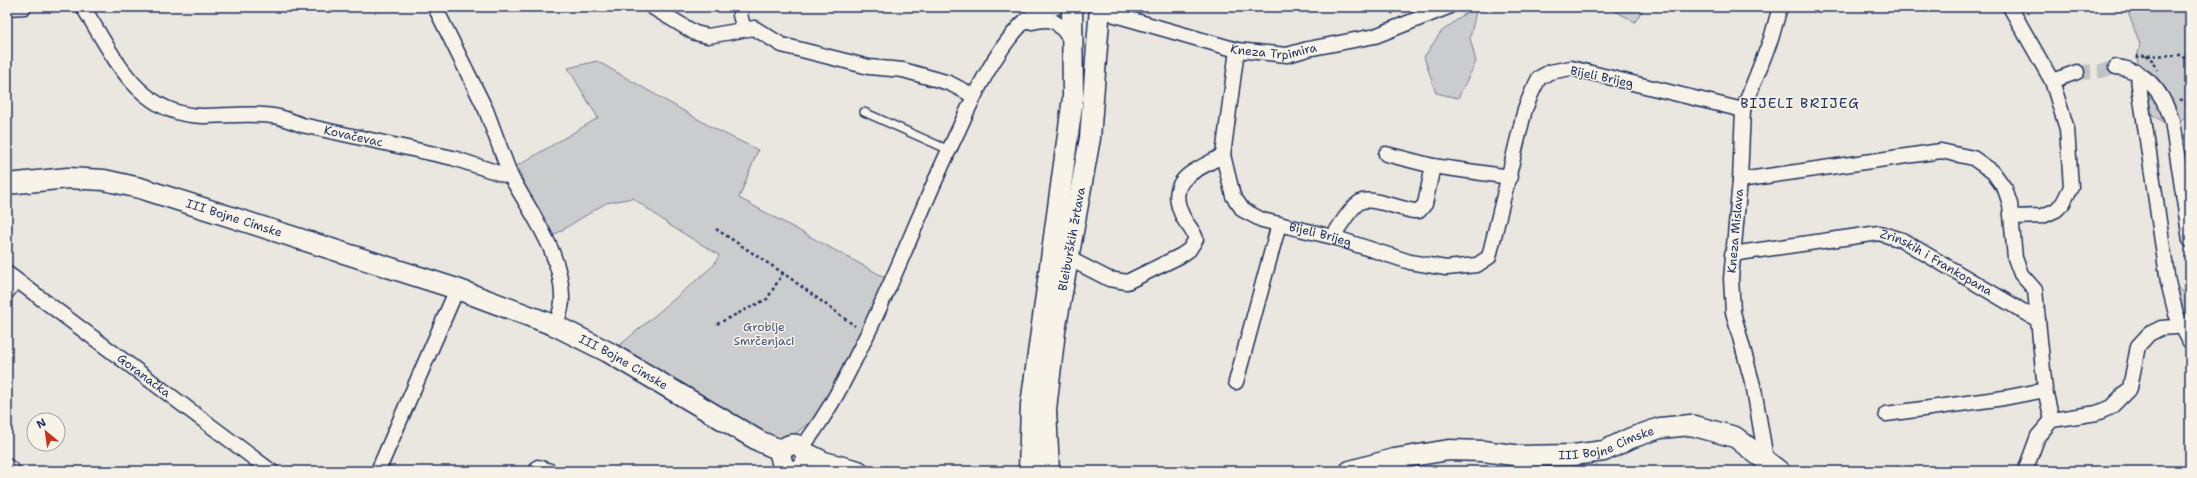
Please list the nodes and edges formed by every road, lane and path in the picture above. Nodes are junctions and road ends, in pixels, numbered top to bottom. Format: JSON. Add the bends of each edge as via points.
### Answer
{"nodes":[{"id":1,"x":24,"y":7,"type":"edge"},
{"id":2,"x":83,"y":7,"type":"edge"},
{"id":3,"x":435,"y":7,"type":"edge"},
{"id":4,"x":652,"y":7,"type":"edge"},
{"id":5,"x":742,"y":7,"type":"edge"},
{"id":6,"x":1056,"y":7,"type":"edge"},
{"id":7,"x":1072,"y":7,"type":"edge"},
{"id":8,"x":1100,"y":7,"type":"edge"},
{"id":9,"x":1448,"y":7,"type":"edge"},
{"id":10,"x":1780,"y":7,"type":"edge"},
{"id":11,"x":2010,"y":7,"type":"edge"},
{"id":12,"x":7,"y":8,"type":"edge"},
{"id":13,"x":1036,"y":14,"type":"edge"},
{"id":14,"x":744,"y":29,"type":"junction"},
{"id":15,"x":1072,"y":40,"type":"junction"},
{"id":16,"x":1237,"y":50,"type":"junction"},
{"id":17,"x":2190,"y":61,"type":"edge"},
{"id":18,"x":2116,"y":67,"type":"tunnel mouth"},
{"id":19,"x":2077,"y":72,"type":"tunnel mouth"},
{"id":20,"x":2139,"y":73,"type":"junction"},
{"id":21,"x":2052,"y":81,"type":"junction"},
{"id":22,"x":974,"y":96,"type":"junction"},
{"id":23,"x":1742,"y":110,"type":"junction"},
{"id":24,"x":864,"y":112,"type":"dead end"},
{"id":25,"x":949,"y":150,"type":"junction"},
{"id":26,"x":1386,"y":154,"type":"dead end"},
{"id":27,"x":1223,"y":155,"type":"junction"},
{"id":28,"x":1433,"y":166,"type":"junction"},
{"id":29,"x":512,"y":177,"type":"junction"},
{"id":30,"x":1510,"y":177,"type":"junction"},
{"id":31,"x":1740,"y":180,"type":"junction"},
{"id":32,"x":7,"y":184,"type":"edge"},
{"id":33,"x":2012,"y":217,"type":"junction"},
{"id":34,"x":1279,"y":224,"type":"junction"},
{"id":35,"x":716,"y":229,"type":"dead end"},
{"id":36,"x":1333,"y":237,"type":"junction"},
{"id":37,"x":2190,"y":240,"type":"edge"},
{"id":38,"x":1732,"y":254,"type":"junction"},
{"id":39,"x":1066,"y":257,"type":"junction"},
{"id":40,"x":783,"y":273,"type":"junction"},
{"id":41,"x":11,"y":276,"type":"edge"},
{"id":42,"x":457,"y":289,"type":"junction"},
{"id":43,"x":7,"y":292,"type":"edge"},
{"id":44,"x":2038,"y":320,"type":"junction"},
{"id":45,"x":716,"y":324,"type":"dead end"},
{"id":46,"x":556,"y":326,"type":"junction"},
{"id":47,"x":2186,"y":327,"type":"edge"},
{"id":48,"x":867,"y":336,"type":"junction"},
{"id":49,"x":2190,"y":342,"type":"edge"},
{"id":50,"x":1236,"y":382,"type":"dead end"},
{"id":51,"x":2045,"y":390,"type":"junction"},
{"id":52,"x":1886,"y":414,"type":"dead end"},
{"id":53,"x":2052,"y":420,"type":"junction"},
{"id":54,"x":792,"y":463,"type":"edge"},
{"id":55,"x":1772,"y":465,"type":"edge"},
{"id":56,"x":7,"y":466,"type":"edge"},
{"id":57,"x":832,"y":470,"type":"edge"},
{"id":58,"x":13,"y":471,"type":"edge"},
{"id":59,"x":271,"y":471,"type":"edge"},
{"id":60,"x":378,"y":471,"type":"edge"},
{"id":61,"x":858,"y":471,"type":"edge"},
{"id":62,"x":1029,"y":471,"type":"edge"},
{"id":63,"x":1049,"y":471,"type":"edge"},
{"id":64,"x":1350,"y":471,"type":"edge"},
{"id":65,"x":2025,"y":471,"type":"edge"}],
"edges":[{"from":1,"to":12,"type":"street"},
{"from":2,"to":29,"type":"street","name":"Kovačevac","via":[[126,75],[142,94],[168,110],[200,116],[278,117],[302,125],[453,158]]},
{"from":3,"to":29,"type":"street","via":[[486,110]]},
{"from":4,"to":14,"type":"street","via":[[695,33],[708,36]]},
{"from":5,"to":14,"type":"street","via":[[740,15]]},
{"from":6,"to":13,"type":"street"},
{"from":7,"to":15,"type":"street","name":"Bleiburških žrtava"},
{"from":8,"to":16,"type":"street","name":"Kneza Trpimira","via":[[1122,17]]},
{"from":8,"to":39,"type":"street","name":"Bleiburških žrtava","via":[[1090,138],[1080,199]]},
{"from":9,"to":16,"type":"street","name":"Kneza Trpimira","via":[[1375,36],[1308,48],[1287,55]]},
{"from":10,"to":23,"type":"street","name":"Kneza Mislava","via":[[1771,39]]},
{"from":11,"to":21,"type":"street"},
{"from":13,"to":15,"type":"street","via":[[1058,23]]},
{"from":13,"to":22,"type":"street","via":[[1020,26]]},
{"from":14,"to":22,"type":"street","via":[[754,28],[782,45],[869,67],[902,70],[936,79]]},
{"from":15,"to":62,"type":"street","name":"Bleiburških žrtava","via":[[1073,98],[1031,405]]},
{"from":16,"to":27,"type":"street","name":"Bijeli Brijeg"},
{"from":17,"to":20,"type":"path","via":[[2181,55],[2138,56]]},
{"from":18,"to":20,"type":"street"},
{"from":19,"to":21,"type":"street"},
{"from":20,"to":37,"type":"street","via":[[2150,81],[2166,103],[2172,121]]},
{"from":20,"to":47,"type":"street","via":[[2168,282],[2176,314]]},
{"from":21,"to":33,"type":"street","via":[[2067,129],[2071,187],[2063,203],[2050,213],[2043,216]]},
{"from":22,"to":25,"type":"street"},
{"from":23,"to":30,"type":"street","name":"Bijeli Brijeg","via":[[1571,68],[1550,72],[1539,78],[1525,109]]},
{"from":23,"to":31,"type":"street","name":"Kneza Mislava"},
{"from":24,"to":25,"type":"lane"},
{"from":25,"to":48,"type":"street"},
{"from":26,"to":28,"type":"street"},
{"from":27,"to":34,"type":"street","name":"Bijeli Brijeg","via":[[1233,196],[1243,210],[1262,220]]},
{"from":27,"to":39,"type":"street","via":[[1191,172],[1178,189],[1176,198],[1196,239],[1189,250],[1180,256],[1127,282],[1109,280]]},
{"from":28,"to":30,"type":"street"},
{"from":28,"to":36,"type":"street","via":[[1424,204],[1419,211],[1362,201],[1354,206]]},
{"from":29,"to":46,"type":"street","via":[[553,256],[562,302]]},
{"from":30,"to":36,"type":"street","name":"Bijeli Brijeg","via":[[1489,258],[1477,265],[1446,268],[1410,262]]},
{"from":31,"to":33,"type":"street","via":[[1941,151],[1951,152],[1973,158],[1993,172],[2005,189]]},
{"from":31,"to":38,"type":"street","name":"Kneza Mislava"},
{"from":32,"to":42,"type":"street","name":"III Bojne Cimske","via":[[68,178],[104,180],[140,188]]},
{"from":33,"to":44,"type":"street","via":[[2015,258],[2021,274],[2035,290]]},
{"from":34,"to":36,"type":"street","name":"Bijeli Brijeg"},
{"from":34,"to":50,"type":"street","name":"Bijeli Brijeg"},
{"from":35,"to":40,"type":"path"},
{"from":38,"to":44,"type":"street","name":"Zrinskih i Frankopana","via":[[1879,233],[1902,240]]},
{"from":38,"to":55,"type":"street","name":"Kneza Mislava","via":[[1733,312]]},
{"from":39,"to":63,"type":"street","name":"Bleiburških žrtava","via":[[1046,409]]},
{"from":40,"to":45,"type":"path","via":[[766,299]]},
{"from":40,"to":48,"type":"path"},
{"from":41,"to":43,"type":"street","name":"Goranačka"},
{"from":41,"to":59,"type":"street","name":"Goranačka"},
{"from":42,"to":46,"type":"street","name":"III Bojne Cimske"},
{"from":42,"to":60,"type":"street"},
{"from":44,"to":51,"type":"street"},
{"from":46,"to":54,"type":"street","name":"III Bojne Cimske","via":[[608,352]]},
{"from":47,"to":49,"type":"street"},
{"from":47,"to":53,"type":"street","via":[[2160,328],[2149,334],[2138,346],[2130,388],[2111,407],[2097,414]]},
{"from":48,"to":54,"type":"street","via":[[818,426]]},
{"from":51,"to":52,"type":"street"},
{"from":51,"to":53,"type":"street"},
{"from":53,"to":65,"type":"street","via":[[2038,436]]},
{"from":54,"to":57,"type":"street","name":"III Bojne Cimske"},
{"from":54,"to":61,"type":"street","name":"III Bojne Cimske","via":[[824,462]]},
{"from":55,"to":64,"type":"street","name":"III Bojne Cimske","via":[[1735,437],[1691,425],[1660,428],[1604,451],[1573,455],[1521,456],[1449,450],[1394,459]]},
{"from":56,"to":58,"type":"street"}]}
